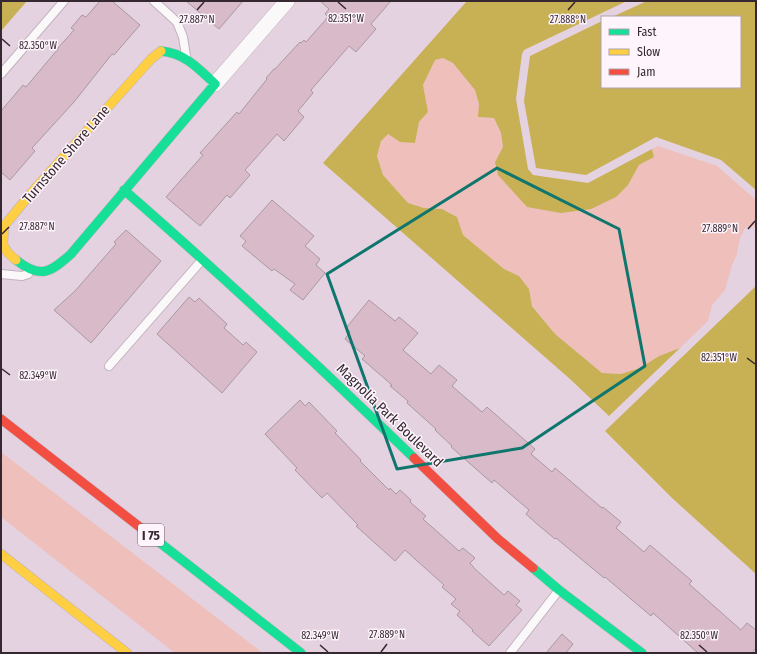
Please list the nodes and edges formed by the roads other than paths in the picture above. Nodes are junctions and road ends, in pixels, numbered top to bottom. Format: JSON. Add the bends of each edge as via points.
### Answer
{"nodes":[{"id":1,"x":64,"y":1,"type":"edge"},
{"id":2,"x":154,"y":1,"type":"edge"},
{"id":3,"x":287,"y":1,"type":"edge"},
{"id":4,"x":187,"y":58,"type":"junction"},
{"id":5,"x":1,"y":74,"type":"edge"},
{"id":6,"x":215,"y":84,"type":"junction"},
{"id":7,"x":124,"y":190,"type":"junction"},
{"id":8,"x":203,"y":259,"type":"junction"},
{"id":9,"x":36,"y":272,"type":"junction"},
{"id":10,"x":1,"y":274,"type":"edge"},
{"id":11,"x":109,"y":366,"type":"dead end"},
{"id":12,"x":1,"y":419,"type":"edge"},
{"id":13,"x":1,"y":554,"type":"edge"},
{"id":14,"x":559,"y":590,"type":"junction"},
{"id":15,"x":127,"y":653,"type":"edge"},
{"id":16,"x":301,"y":653,"type":"edge"},
{"id":17,"x":510,"y":653,"type":"edge"},
{"id":18,"x":642,"y":653,"type":"edge"}],
"edges":[{"from":1,"to":5,"type":"lane"},
{"from":2,"to":4,"type":"lane","via":[[177,22]]},
{"from":3,"to":6,"type":"street"},
{"from":4,"to":6,"type":"main road","name":"Turnstone Shore Lane"},
{"from":4,"to":9,"type":"main road","name":"Turnstone Shore Lane","via":[[169,51],[161,51],[151,59],[4,226],[3,245],[8,253],[25,267]]},
{"from":6,"to":7,"type":"main road"},
{"from":7,"to":8,"type":"main road","name":"Magnolia Park Boulevard"},
{"from":7,"to":9,"type":"main road","via":[[59,265],[48,271]]},
{"from":8,"to":11,"type":"lane"},
{"from":8,"to":14,"type":"main road","name":"Magnolia Park Boulevard","via":[[301,349],[498,539]]},
{"from":9,"to":10,"type":"lane","via":[[22,276]]},
{"from":12,"to":16,"type":"main road","number":"I 75"},
{"from":13,"to":15,"type":"main road"},
{"from":14,"to":17,"type":"lane"},
{"from":14,"to":18,"type":"main road","name":"Magnolia Park Boulevard"}]}
